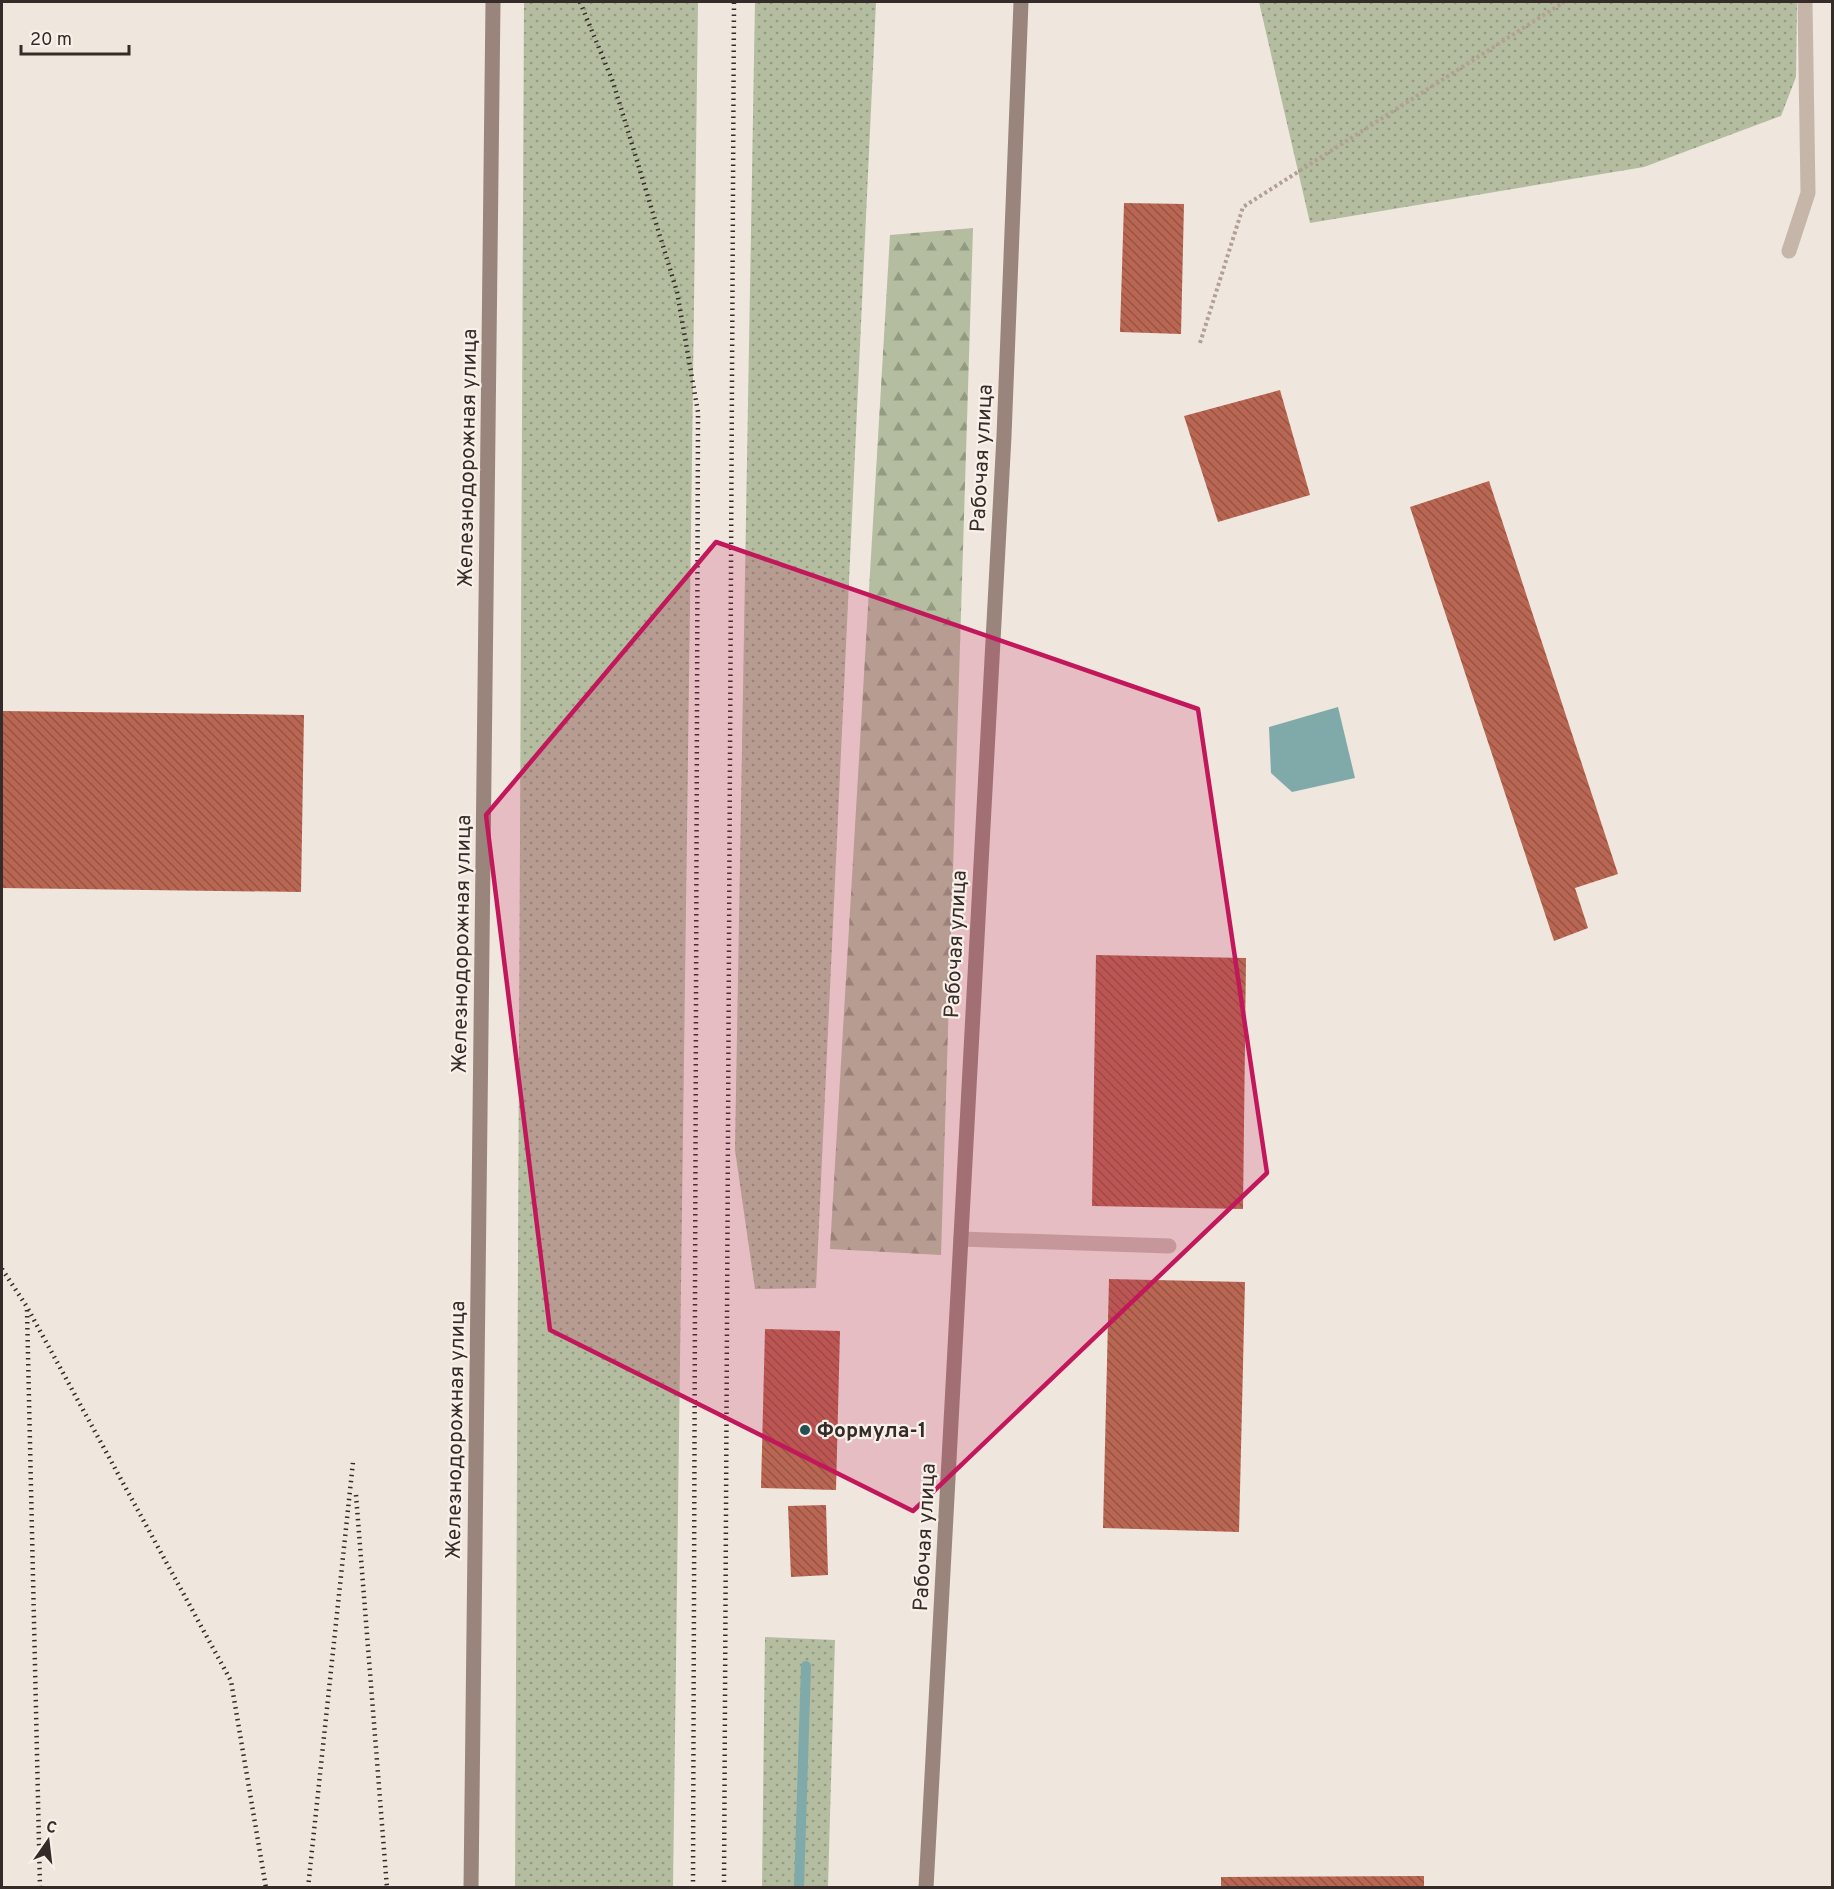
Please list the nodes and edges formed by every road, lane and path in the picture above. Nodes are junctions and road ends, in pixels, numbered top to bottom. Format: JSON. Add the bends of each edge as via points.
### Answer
{"nodes":[{"id":1,"x":493,"y":2,"type":"edge"},
{"id":2,"x":1021,"y":2,"type":"edge"},
{"id":3,"x":1564,"y":2,"type":"edge"},
{"id":4,"x":1806,"y":2,"type":"edge"},
{"id":5,"x":1789,"y":251,"type":"dead end"},
{"id":6,"x":1200,"y":343,"type":"dead end"},
{"id":7,"x":961,"y":1239,"type":"junction"},
{"id":8,"x":1169,"y":1246,"type":"dead end"},
{"id":9,"x":471,"y":1887,"type":"edge"},
{"id":10,"x":926,"y":1887,"type":"edge"}],
"edges":[{"from":1,"to":9,"type":"street","name":"Железнодорожная улица"},
{"from":2,"to":7,"type":"street","name":"Рабочая улица","via":[[1004,436]]},
{"from":3,"to":6,"type":"path","via":[[1243,207]]},
{"from":4,"to":5,"type":"lane","via":[[1808,193]]},
{"from":7,"to":8,"type":"lane"},
{"from":7,"to":10,"type":"street","name":"Рабочая улица"}]}
